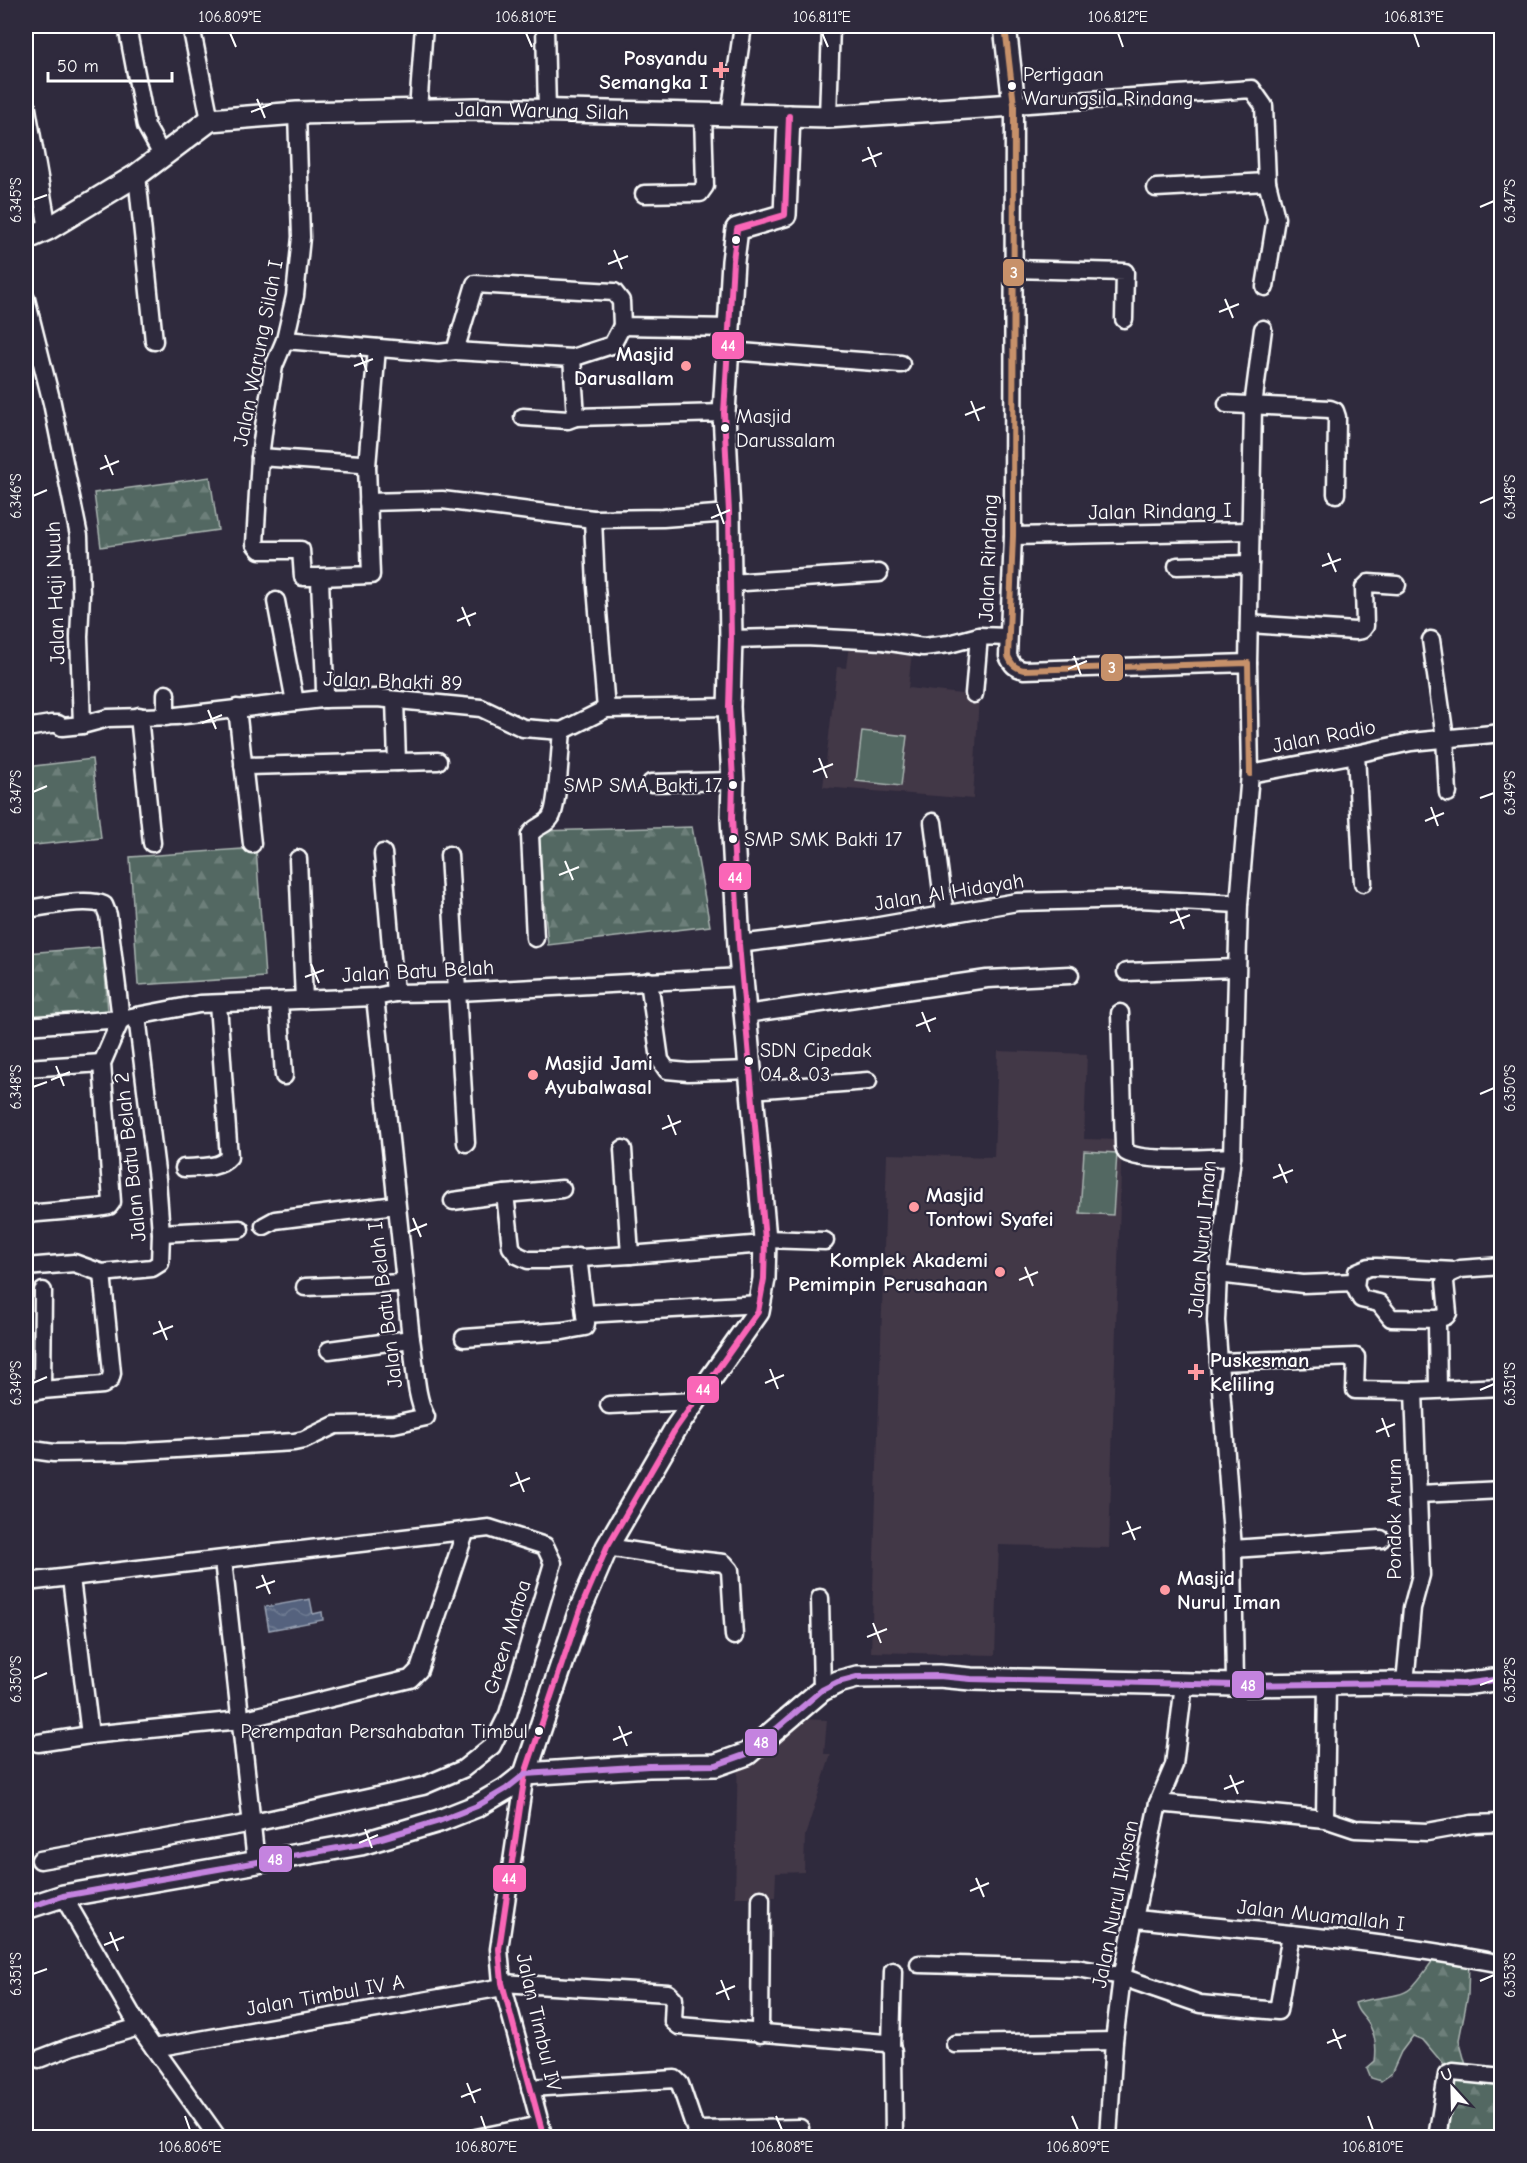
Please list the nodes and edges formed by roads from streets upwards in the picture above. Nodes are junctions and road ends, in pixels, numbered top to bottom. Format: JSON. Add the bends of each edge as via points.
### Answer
{"nodes":[{"id":1,"x":128,"y":26,"type":"edge"},
{"id":2,"x":191,"y":26,"type":"edge"},
{"id":3,"x":424,"y":26,"type":"edge"},
{"id":4,"x":545,"y":26,"type":"edge"},
{"id":5,"x":743,"y":26,"type":"edge"},
{"id":6,"x":831,"y":26,"type":"edge"},
{"id":7,"x":1005,"y":26,"type":"edge"},
{"id":8,"x":26,"y":103,"type":"edge"},
{"id":9,"x":1014,"y":105,"type":"junction"},
{"id":10,"x":418,"y":110,"type":"junction"},
{"id":11,"x":547,"y":111,"type":"junction"},
{"id":12,"x":297,"y":114,"type":"junction"},
{"id":13,"x":730,"y":115,"type":"junction"},
{"id":14,"x":703,"y":116,"type":"junction"},
{"id":15,"x":789,"y":116,"type":"junction"},
{"id":16,"x":828,"y":117,"type":"junction"},
{"id":17,"x":210,"y":120,"type":"junction"},
{"id":18,"x":162,"y":155,"type":"junction"},
{"id":19,"x":137,"y":175,"type":"junction"},
{"id":20,"x":1267,"y":182,"type":"junction"},
{"id":21,"x":1156,"y":188,"type":"dead end"},
{"id":22,"x":644,"y":194,"type":"dead end"},
{"id":23,"x":48,"y":229,"type":"junction"},
{"id":24,"x":26,"y":238,"type":"edge"},
{"id":25,"x":1013,"y":269,"type":"junction"},
{"id":26,"x":1265,"y":287,"type":"dead end"},
{"id":27,"x":26,"y":299,"type":"edge"},
{"id":28,"x":1124,"y":319,"type":"dead end"},
{"id":29,"x":622,"y":326,"type":"junction"},
{"id":30,"x":731,"y":328,"type":"junction"},
{"id":31,"x":1263,"y":329,"type":"dead end"},
{"id":32,"x":154,"y":340,"type":"dead end"},
{"id":33,"x":285,"y":340,"type":"junction"},
{"id":34,"x":377,"y":348,"type":"junction"},
{"id":35,"x":455,"y":351,"type":"junction"},
{"id":36,"x":729,"y":351,"type":"junction"},
{"id":37,"x":573,"y":358,"type":"junction"},
{"id":38,"x":901,"y":364,"type":"dead end"},
{"id":39,"x":1227,"y":404,"type":"dead end"},
{"id":40,"x":1252,"y":406,"type":"junction"},
{"id":41,"x":724,"y":413,"type":"junction"},
{"id":42,"x":523,"y":417,"type":"dead end"},
{"id":43,"x":576,"y":417,"type":"junction"},
{"id":44,"x":260,"y":457,"type":"junction"},
{"id":45,"x":367,"y":466,"type":"junction"},
{"id":46,"x":1335,"y":494,"type":"dead end"},
{"id":47,"x":368,"y":502,"type":"junction"},
{"id":48,"x":729,"y":513,"type":"junction"},
{"id":49,"x":593,"y":519,"type":"junction"},
{"id":50,"x":1250,"y":531,"type":"junction"},
{"id":51,"x":1013,"y":536,"type":"junction"},
{"id":52,"x":1250,"y":564,"type":"junction"},
{"id":53,"x":1178,"y":566,"type":"dead end"},
{"id":54,"x":879,"y":573,"type":"dead end"},
{"id":55,"x":320,"y":577,"type":"junction"},
{"id":56,"x":730,"y":583,"type":"junction"},
{"id":57,"x":1397,"y":585,"type":"dead end"},
{"id":58,"x":276,"y":601,"type":"dead end"},
{"id":59,"x":1249,"y":624,"type":"junction"},
{"id":60,"x":979,"y":636,"type":"junction"},
{"id":61,"x":1008,"y":637,"type":"junction"},
{"id":62,"x":731,"y":639,"type":"junction"},
{"id":63,"x":1431,"y":640,"type":"dead end"},
{"id":64,"x":1248,"y":663,"type":"junction"},
{"id":65,"x":166,"y":694,"type":"dead end"},
{"id":66,"x":974,"y":694,"type":"dead end"},
{"id":67,"x":325,"y":699,"type":"junction"},
{"id":68,"x":396,"y":700,"type":"junction"},
{"id":69,"x":295,"y":702,"type":"junction"},
{"id":70,"x":729,"y":707,"type":"junction"},
{"id":71,"x":237,"y":708,"type":"junction"},
{"id":72,"x":606,"y":709,"type":"junction"},
{"id":73,"x":140,"y":716,"type":"junction"},
{"id":74,"x":166,"y":717,"type":"junction"},
{"id":75,"x":82,"y":725,"type":"junction"},
{"id":76,"x":26,"y":728,"type":"edge"},
{"id":77,"x":562,"y":731,"type":"junction"},
{"id":78,"x":1502,"y":734,"type":"edge"},
{"id":79,"x":1445,"y":738,"type":"junction"},
{"id":80,"x":1356,"y":754,"type":"junction"},
{"id":81,"x":438,"y":761,"type":"dead end"},
{"id":82,"x":397,"y":762,"type":"junction"},
{"id":83,"x":243,"y":766,"type":"junction"},
{"id":84,"x":1250,"y":774,"type":"junction"},
{"id":85,"x":733,"y":781,"type":"junction"},
{"id":86,"x":651,"y":783,"type":"dead end"},
{"id":87,"x":1448,"y":793,"type":"dead end"},
{"id":88,"x":933,"y":822,"type":"dead end"},
{"id":89,"x":152,"y":843,"type":"dead end"},
{"id":90,"x":252,"y":844,"type":"dead end"},
{"id":91,"x":383,"y":853,"type":"dead end"},
{"id":92,"x":449,"y":855,"type":"dead end"},
{"id":93,"x":298,"y":860,"type":"dead end"},
{"id":94,"x":1363,"y":883,"type":"dead end"},
{"id":95,"x":1239,"y":904,"type":"junction"},
{"id":96,"x":26,"y":909,"type":"edge"},
{"id":97,"x":945,"y":915,"type":"junction"},
{"id":98,"x":535,"y":938,"type":"dead end"},
{"id":99,"x":739,"y":944,"type":"junction"},
{"id":100,"x":1236,"y":968,"type":"junction"},
{"id":101,"x":1126,"y":972,"type":"dead end"},
{"id":102,"x":1070,"y":975,"type":"dead end"},
{"id":103,"x":742,"y":976,"type":"junction"},
{"id":104,"x":649,"y":981,"type":"junction"},
{"id":105,"x":458,"y":992,"type":"junction"},
{"id":106,"x":396,"y":993,"type":"junction"},
{"id":107,"x":375,"y":997,"type":"junction"},
{"id":108,"x":304,"y":1000,"type":"junction"},
{"id":109,"x":279,"y":1001,"type":"junction"},
{"id":110,"x":218,"y":1004,"type":"junction"},
{"id":111,"x":1120,"y":1013,"type":"dead end"},
{"id":112,"x":746,"y":1014,"type":"junction"},
{"id":113,"x":129,"y":1018,"type":"junction"},
{"id":114,"x":26,"y":1026,"type":"edge"},
{"id":115,"x":102,"y":1063,"type":"junction"},
{"id":116,"x":29,"y":1068,"type":"edge"},
{"id":117,"x":284,"y":1076,"type":"dead end"},
{"id":118,"x":751,"y":1080,"type":"junction"},
{"id":119,"x":868,"y":1081,"type":"dead end"},
{"id":120,"x":466,"y":1143,"type":"dead end"},
{"id":121,"x":623,"y":1149,"type":"dead end"},
{"id":122,"x":1232,"y":1157,"type":"junction"},
{"id":123,"x":184,"y":1168,"type":"dead end"},
{"id":124,"x":562,"y":1189,"type":"dead end"},
{"id":125,"x":505,"y":1194,"type":"junction"},
{"id":126,"x":453,"y":1201,"type":"dead end"},
{"id":127,"x":390,"y":1205,"type":"junction"},
{"id":128,"x":26,"y":1214,"type":"edge"},
{"id":129,"x":264,"y":1226,"type":"dead end"},
{"id":130,"x":240,"y":1229,"type":"dead end"},
{"id":131,"x":161,"y":1233,"type":"junction"},
{"id":132,"x":764,"y":1241,"type":"junction"},
{"id":133,"x":825,"y":1241,"type":"dead end"},
{"id":134,"x":630,"y":1255,"type":"junction"},
{"id":135,"x":578,"y":1257,"type":"junction"},
{"id":136,"x":1502,"y":1266,"type":"edge"},
{"id":137,"x":26,"y":1267,"type":"edge"},
{"id":138,"x":1455,"y":1270,"type":"junction"},
{"id":139,"x":102,"y":1273,"type":"junction"},
{"id":140,"x":1218,"y":1274,"type":"junction"},
{"id":141,"x":1355,"y":1282,"type":"junction"},
{"id":142,"x":404,"y":1283,"type":"junction"},
{"id":143,"x":305,"y":1287,"type":"dead end"},
{"id":144,"x":43,"y":1291,"type":"dead end"},
{"id":145,"x":760,"y":1304,"type":"junction"},
{"id":146,"x":585,"y":1314,"type":"junction"},
{"id":147,"x":1438,"y":1319,"type":"junction"},
{"id":148,"x":464,"y":1338,"type":"dead end"},
{"id":149,"x":411,"y":1339,"type":"junction"},
{"id":150,"x":329,"y":1350,"type":"dead end"},
{"id":151,"x":1219,"y":1362,"type":"junction"},
{"id":152,"x":1502,"y":1386,"type":"edge"},
{"id":153,"x":1438,"y":1389,"type":"junction"},
{"id":154,"x":42,"y":1390,"type":"junction"},
{"id":155,"x":1414,"y":1391,"type":"junction"},
{"id":156,"x":26,"y":1394,"type":"edge"},
{"id":157,"x":695,"y":1401,"type":"junction"},
{"id":158,"x":609,"y":1405,"type":"dead end"},
{"id":159,"x":26,"y":1449,"type":"edge"},
{"id":160,"x":1502,"y":1490,"type":"edge"},
{"id":161,"x":1419,"y":1494,"type":"junction"},
{"id":162,"x":489,"y":1528,"type":"junction"},
{"id":163,"x":466,"y":1530,"type":"junction"},
{"id":164,"x":426,"y":1535,"type":"junction"},
{"id":165,"x":1381,"y":1539,"type":"dead end"},
{"id":166,"x":607,"y":1547,"type":"junction"},
{"id":167,"x":1233,"y":1549,"type":"junction"},
{"id":168,"x":223,"y":1560,"type":"junction"},
{"id":169,"x":71,"y":1578,"type":"junction"},
{"id":170,"x":27,"y":1582,"type":"edge"},
{"id":171,"x":820,"y":1598,"type":"dead end"},
{"id":172,"x":734,"y":1636,"type":"dead end"},
{"id":173,"x":1502,"y":1679,"type":"edge"},
{"id":174,"x":1404,"y":1683,"type":"junction"},
{"id":175,"x":1184,"y":1684,"type":"junction"},
{"id":176,"x":1327,"y":1684,"type":"junction"},
{"id":177,"x":1235,"y":1685,"type":"junction"},
{"id":178,"x":822,"y":1690,"type":"junction"},
{"id":179,"x":241,"y":1720,"type":"junction"},
{"id":180,"x":90,"y":1735,"type":"junction"},
{"id":181,"x":38,"y":1743,"type":"dead end"},
{"id":182,"x":525,"y":1774,"type":"junction"},
{"id":183,"x":1158,"y":1803,"type":"junction"},
{"id":184,"x":1325,"y":1819,"type":"junction"},
{"id":185,"x":253,"y":1823,"type":"junction"},
{"id":186,"x":1502,"y":1823,"type":"edge"},
{"id":187,"x":40,"y":1860,"type":"dead end"},
{"id":188,"x":256,"y":1862,"type":"junction"},
{"id":189,"x":63,"y":1896,"type":"junction"},
{"id":190,"x":761,"y":1899,"type":"dead end"},
{"id":191,"x":26,"y":1908,"type":"edge"},
{"id":192,"x":1135,"y":1918,"type":"junction"},
{"id":193,"x":1292,"y":1934,"type":"junction"},
{"id":194,"x":918,"y":1964,"type":"dead end"},
{"id":195,"x":1502,"y":1964,"type":"edge"},
{"id":196,"x":893,"y":1971,"type":"dead end"},
{"id":197,"x":1122,"y":1977,"type":"junction"},
{"id":198,"x":502,"y":1985,"type":"junction"},
{"id":199,"x":139,"y":2027,"type":"junction"},
{"id":200,"x":760,"y":2034,"type":"junction"},
{"id":201,"x":1114,"y":2041,"type":"junction"},
{"id":202,"x":955,"y":2044,"type":"dead end"},
{"id":203,"x":891,"y":2047,"type":"junction"},
{"id":204,"x":154,"y":2048,"type":"junction"},
{"id":205,"x":39,"y":2059,"type":"dead end"},
{"id":206,"x":1502,"y":2077,"type":"edge"},
{"id":207,"x":530,"y":2088,"type":"junction"},
{"id":208,"x":800,"y":2128,"type":"dead end"},
{"id":209,"x":542,"y":2131,"type":"edge"},
{"id":210,"x":218,"y":2138,"type":"edge"},
{"id":211,"x":476,"y":2138,"type":"edge"},
{"id":212,"x":894,"y":2138,"type":"edge"},
{"id":213,"x":1108,"y":2138,"type":"edge"},
{"id":214,"x":1437,"y":2138,"type":"edge"}],
"edges":[{"from":1,"to":18,"type":"street","via":[[146,126]]},
{"from":2,"to":17,"type":"street"},
{"from":3,"to":10,"type":"street"},
{"from":4,"to":11,"type":"street"},
{"from":5,"to":13,"type":"street"},
{"from":6,"to":16,"type":"street"},
{"from":7,"to":9,"type":"street"},
{"from":8,"to":23,"type":"street"},
{"from":9,"to":16,"type":"street","name":"Jalan Warung Silah"},
{"from":9,"to":20,"type":"street","via":[[1252,89],[1264,106]]},
{"from":9,"to":25,"type":"street","name":"Jalan Rindang"},
{"from":10,"to":11,"type":"street","name":"Jalan Warung Silah"},
{"from":10,"to":12,"type":"street","name":"Jalan Warung Silah"},
{"from":11,"to":14,"type":"street","name":"Jalan Warung Silah"},
{"from":12,"to":17,"type":"street","name":"Jalan Warung Silah"},
{"from":12,"to":33,"type":"street","name":"Jalan Warung Silah I","via":[[302,237],[296,296]]},
{"from":13,"to":14,"type":"street","name":"Jalan Warung Silah"},
{"from":13,"to":15,"type":"street","name":"Jalan Warung Silah"},
{"from":14,"to":22,"type":"street","via":[[705,186],[700,193]]},
{"from":15,"to":16,"type":"street","name":"Jalan Warung Silah"},
{"from":15,"to":30,"type":"street","via":[[785,215],[737,229]]},
{"from":17,"to":18,"type":"street"},
{"from":18,"to":19,"type":"street"},
{"from":19,"to":23,"type":"street"},
{"from":19,"to":32,"type":"street"},
{"from":20,"to":21,"type":"street"},
{"from":20,"to":26,"type":"street","via":[[1276,218]]},
{"from":23,"to":24,"type":"street"},
{"from":25,"to":28,"type":"street","via":[[1125,272]]},
{"from":25,"to":51,"type":"street","name":"Jalan Rindang"},
{"from":27,"to":75,"type":"street","name":"Jalan Haji Nuuh","via":[[52,403],[78,536]]},
{"from":29,"to":30,"type":"street"},
{"from":29,"to":35,"type":"street","via":[[621,301],[614,292],[475,284]]},
{"from":29,"to":37,"type":"street","via":[[612,345]]},
{"from":30,"to":36,"type":"street"},
{"from":31,"to":40,"type":"street","name":"Jalan Rindang I"},
{"from":33,"to":34,"type":"street"},
{"from":33,"to":44,"type":"street","name":"Jalan Warung Silah I","via":[[274,366]]},
{"from":34,"to":35,"type":"street"},
{"from":34,"to":45,"type":"street"},
{"from":35,"to":37,"type":"street"},
{"from":36,"to":38,"type":"street"},
{"from":36,"to":41,"type":"street"},
{"from":37,"to":43,"type":"street"},
{"from":39,"to":40,"type":"street"},
{"from":40,"to":46,"type":"street","via":[[1335,411]]},
{"from":40,"to":50,"type":"street","name":"Jalan Rindang I"},
{"from":41,"to":43,"type":"street"},
{"from":41,"to":48,"type":"street"},
{"from":42,"to":43,"type":"street"},
{"from":44,"to":45,"type":"street"},
{"from":44,"to":55,"type":"street","name":"Jalan Warung Silah I","via":[[255,544],[260,550],[301,550],[303,577]]},
{"from":45,"to":47,"type":"street"},
{"from":47,"to":49,"type":"street","via":[[442,500]]},
{"from":47,"to":55,"type":"street","via":[[371,575]]},
{"from":48,"to":49,"type":"street"},
{"from":48,"to":56,"type":"street"},
{"from":49,"to":72,"type":"street"},
{"from":50,"to":51,"type":"street","name":"Jalan Rindang I"},
{"from":50,"to":52,"type":"street"},
{"from":51,"to":61,"type":"street","name":"Jalan Rindang"},
{"from":52,"to":53,"type":"street"},
{"from":52,"to":59,"type":"street"},
{"from":54,"to":56,"type":"street"},
{"from":55,"to":67,"type":"street"},
{"from":56,"to":62,"type":"street"},
{"from":57,"to":59,"type":"street","via":[[1366,585],[1362,630]]},
{"from":58,"to":69,"type":"street"},
{"from":59,"to":64,"type":"street"},
{"from":60,"to":61,"type":"street"},
{"from":60,"to":62,"type":"street","via":[[923,647],[805,637]]},
{"from":60,"to":66,"type":"street"},
{"from":61,"to":64,"type":"street","name":"Jalan Rindang","via":[[1011,663],[1024,670]]},
{"from":62,"to":70,"type":"street"},
{"from":63,"to":79,"type":"street"},
{"from":64,"to":84,"type":"street"},
{"from":65,"to":74,"type":"street"},
{"from":67,"to":68,"type":"street","name":"Jalan Bhakti 89"},
{"from":67,"to":69,"type":"street","name":"Jalan Bhakti 89"},
{"from":68,"to":77,"type":"street","name":"Jalan Bhakti 89","via":[[481,708],[523,728]]},
{"from":68,"to":82,"type":"street"},
{"from":69,"to":71,"type":"street","name":"Jalan Bhakti 89"},
{"from":70,"to":72,"type":"street"},
{"from":70,"to":85,"type":"street"},
{"from":71,"to":74,"type":"street","name":"Jalan Bhakti 89"},
{"from":71,"to":83,"type":"street"},
{"from":72,"to":77,"type":"street"},
{"from":73,"to":74,"type":"street","name":"Jalan Bhakti 89"},
{"from":73,"to":75,"type":"street","name":"Jalan Bhakti 89"},
{"from":73,"to":89,"type":"street"},
{"from":75,"to":76,"type":"street"},
{"from":77,"to":98,"type":"street","via":[[554,809],[530,835]]},
{"from":78,"to":79,"type":"street","name":"Jalan Radio"},
{"from":79,"to":80,"type":"street","name":"Jalan Radio"},
{"from":79,"to":87,"type":"street"},
{"from":80,"to":84,"type":"street","name":"Jalan Radio"},
{"from":80,"to":94,"type":"street"},
{"from":81,"to":82,"type":"street"},
{"from":82,"to":83,"type":"street"},
{"from":83,"to":90,"type":"street"},
{"from":84,"to":95,"type":"street","name":"Jalan Radio"},
{"from":85,"to":86,"type":"street"},
{"from":85,"to":99,"type":"street"},
{"from":88,"to":97,"type":"street"},
{"from":91,"to":106,"type":"street"},
{"from":92,"to":105,"type":"street"},
{"from":93,"to":108,"type":"street"},
{"from":95,"to":97,"type":"street","name":"Jalan Al Hidayah","via":[[1139,899],[1017,902]]},
{"from":95,"to":100,"type":"street","name":"Jalan Nurul Iman"},
{"from":96,"to":113,"type":"street","name":"Jalan Batu Belah 2","via":[[104,905]]},
{"from":97,"to":99,"type":"street","name":"Jalan Al Hidayah"},
{"from":99,"to":103,"type":"street"},
{"from":100,"to":101,"type":"street"},
{"from":100,"to":122,"type":"street","name":"Jalan Nurul Iman"},
{"from":102,"to":112,"type":"street","via":[[987,979]]},
{"from":103,"to":104,"type":"street","name":"Jalan Batu Belah"},
{"from":103,"to":112,"type":"street"},
{"from":104,"to":105,"type":"street","name":"Jalan Batu Belah"},
{"from":104,"to":118,"type":"street","via":[[663,1066],[667,1070]]},
{"from":105,"to":106,"type":"street","name":"Jalan Batu Belah"},
{"from":105,"to":120,"type":"street"},
{"from":106,"to":107,"type":"street","name":"Jalan Batu Belah"},
{"from":107,"to":108,"type":"street","name":"Jalan Batu Belah"},
{"from":107,"to":127,"type":"street","name":"Jalan Batu Belah I"},
{"from":108,"to":109,"type":"street","name":"Jalan Batu Belah"},
{"from":109,"to":110,"type":"street","name":"Jalan Batu Belah"},
{"from":109,"to":117,"type":"street"},
{"from":110,"to":113,"type":"street","name":"Jalan Batu Belah"},
{"from":110,"to":123,"type":"street","via":[[229,1157],[216,1166]]},
{"from":111,"to":122,"type":"street","via":[[1126,1152],[1131,1156],[1161,1158]]},
{"from":112,"to":118,"type":"street"},
{"from":113,"to":114,"type":"street","name":"Jalan Batu Belah"},
{"from":113,"to":115,"type":"street"},
{"from":113,"to":131,"type":"street","name":"Jalan Batu Belah 2","via":[[157,1179]]},
{"from":115,"to":116,"type":"street"},
{"from":115,"to":128,"type":"street","via":[[112,1202],[97,1208]]},
{"from":118,"to":119,"type":"street"},
{"from":118,"to":132,"type":"street"},
{"from":121,"to":134,"type":"street"},
{"from":122,"to":140,"type":"street","name":"Jalan Nurul Iman"},
{"from":124,"to":125,"type":"street"},
{"from":125,"to":126,"type":"street"},
{"from":125,"to":135,"type":"street","via":[[511,1247],[517,1255],[528,1260]]},
{"from":127,"to":129,"type":"street","via":[[275,1220]]},
{"from":127,"to":142,"type":"street","name":"Jalan Batu Belah I"},
{"from":130,"to":131,"type":"street"},
{"from":131,"to":139,"type":"street","name":"Jalan Batu Belah 2","via":[[162,1258],[157,1267]]},
{"from":132,"to":133,"type":"street"},
{"from":132,"to":134,"type":"street"},
{"from":132,"to":145,"type":"street"},
{"from":134,"to":135,"type":"street"},
{"from":135,"to":146,"type":"street"},
{"from":136,"to":138,"type":"street"},
{"from":137,"to":139,"type":"street","name":"Jalan Batu Belah 2","via":[[74,1263]]},
{"from":138,"to":141,"type":"street","via":[[1369,1268],[1356,1272]]},
{"from":138,"to":147,"type":"street","via":[[1446,1278],[1448,1312]]},
{"from":139,"to":154,"type":"street","via":[[110,1380],[103,1385]]},
{"from":140,"to":141,"type":"street","via":[[1303,1284]]},
{"from":140,"to":151,"type":"street","name":"Jalan Nurul Iman"},
{"from":141,"to":147,"type":"street","via":[[1361,1299],[1379,1303],[1391,1318]]},
{"from":142,"to":143,"type":"street"},
{"from":142,"to":149,"type":"street","name":"Jalan Batu Belah I"},
{"from":144,"to":154,"type":"street"},
{"from":145,"to":146,"type":"street"},
{"from":145,"to":157,"type":"street"},
{"from":146,"to":148,"type":"street","via":[[582,1329]]},
{"from":147,"to":153,"type":"street"},
{"from":149,"to":150,"type":"street"},
{"from":149,"to":159,"type":"street","name":"Jalan Batu Belah I","via":[[418,1394],[426,1417],[394,1424],[335,1425],[294,1442],[127,1452],[54,1453]]},
{"from":151,"to":155,"type":"street","via":[[1356,1357],[1355,1390]]},
{"from":151,"to":167,"type":"street","name":"Jalan Nurul Iman"},
{"from":152,"to":153,"type":"street"},
{"from":153,"to":155,"type":"street"},
{"from":154,"to":156,"type":"street"},
{"from":155,"to":161,"type":"street","name":"Pondok Arum"},
{"from":157,"to":158,"type":"street"},
{"from":157,"to":166,"type":"street"},
{"from":160,"to":161,"type":"street"},
{"from":161,"to":174,"type":"street","name":"Pondok Arum","via":[[1420,1575],[1412,1608]]},
{"from":162,"to":163,"type":"street","name":"Green Matoa"},
{"from":162,"to":164,"type":"street","via":[[480,1519],[432,1526]]},
{"from":162,"to":185,"type":"street","name":"Green Matoa","via":[[545,1546],[553,1563],[508,1714],[492,1746],[463,1769],[423,1786]]},
{"from":163,"to":164,"type":"street","name":"Green Matoa"},
{"from":163,"to":179,"type":"street","via":[[415,1674],[404,1681]]},
{"from":164,"to":168,"type":"street","name":"Green Matoa"},
{"from":165,"to":167,"type":"street"},
{"from":166,"to":172,"type":"street","via":[[724,1563],[730,1570]]},
{"from":166,"to":182,"type":"street","via":[[580,1610]]},
{"from":167,"to":177,"type":"street","name":"Jalan Nurul Iman"},
{"from":168,"to":169,"type":"street","name":"Green Matoa"},
{"from":168,"to":179,"type":"street"},
{"from":169,"to":170,"type":"street","name":"Green Matoa"},
{"from":169,"to":180,"type":"street"},
{"from":171,"to":178,"type":"street"},
{"from":173,"to":174,"type":"street","via":[[1463,1684]]},
{"from":174,"to":176,"type":"street"},
{"from":175,"to":177,"type":"street"},
{"from":175,"to":178,"type":"street","via":[[857,1677]]},
{"from":175,"to":183,"type":"street","name":"Jalan Nurul Ikhsan","via":[[1174,1765]]},
{"from":176,"to":177,"type":"street"},
{"from":176,"to":184,"type":"street"},
{"from":178,"to":182,"type":"street","via":[[747,1754],[716,1765]]},
{"from":179,"to":180,"type":"street"},
{"from":179,"to":185,"type":"street"},
{"from":180,"to":181,"type":"street"},
{"from":182,"to":188,"type":"street","via":[[477,1806],[439,1821],[360,1844]]},
{"from":182,"to":198,"type":"street","name":"Jalan Timbul IV","via":[[499,1949]]},
{"from":183,"to":184,"type":"street"},
{"from":183,"to":192,"type":"street","name":"Jalan Nurul Ikhsan"},
{"from":184,"to":186,"type":"street","via":[[1355,1829],[1427,1832]]},
{"from":185,"to":187,"type":"street","name":"Green Matoa"},
{"from":185,"to":188,"type":"street"},
{"from":188,"to":189,"type":"street"},
{"from":189,"to":191,"type":"street"},
{"from":189,"to":199,"type":"street"},
{"from":190,"to":200,"type":"street"},
{"from":192,"to":193,"type":"street","name":"Jalan Muamallah I"},
{"from":192,"to":197,"type":"street","name":"Jalan Nurul Ikhsan"},
{"from":193,"to":195,"type":"street","name":"Jalan Muamallah I","via":[[1432,1950]]},
{"from":193,"to":197,"type":"street","via":[[1278,2011],[1200,2004]]},
{"from":194,"to":197,"type":"street","via":[[1077,1968]]},
{"from":196,"to":203,"type":"street"},
{"from":197,"to":201,"type":"street","name":"Jalan Nurul Ikhsan"},
{"from":198,"to":200,"type":"street","name":"Jalan Timbul IV A","via":[[668,1993],[674,1999],[673,2021],[679,2026]]},
{"from":198,"to":204,"type":"street","name":"Jalan Timbul IV A"},
{"from":198,"to":207,"type":"street","name":"Jalan Timbul IV"},
{"from":199,"to":204,"type":"street"},
{"from":199,"to":205,"type":"street"},
{"from":200,"to":203,"type":"street","via":[[856,2040]]},
{"from":201,"to":202,"type":"street"},
{"from":201,"to":213,"type":"street","name":"Jalan Nurul Ikhsan"},
{"from":203,"to":212,"type":"street"},
{"from":204,"to":210,"type":"street"},
{"from":206,"to":214,"type":"street","via":[[1453,2072],[1447,2075]]},
{"from":207,"to":208,"type":"street","via":[[675,2079],[699,2130]]},
{"from":207,"to":209,"type":"street","name":"Jalan Timbul IV"},
{"from":209,"to":211,"type":"street"}]}
